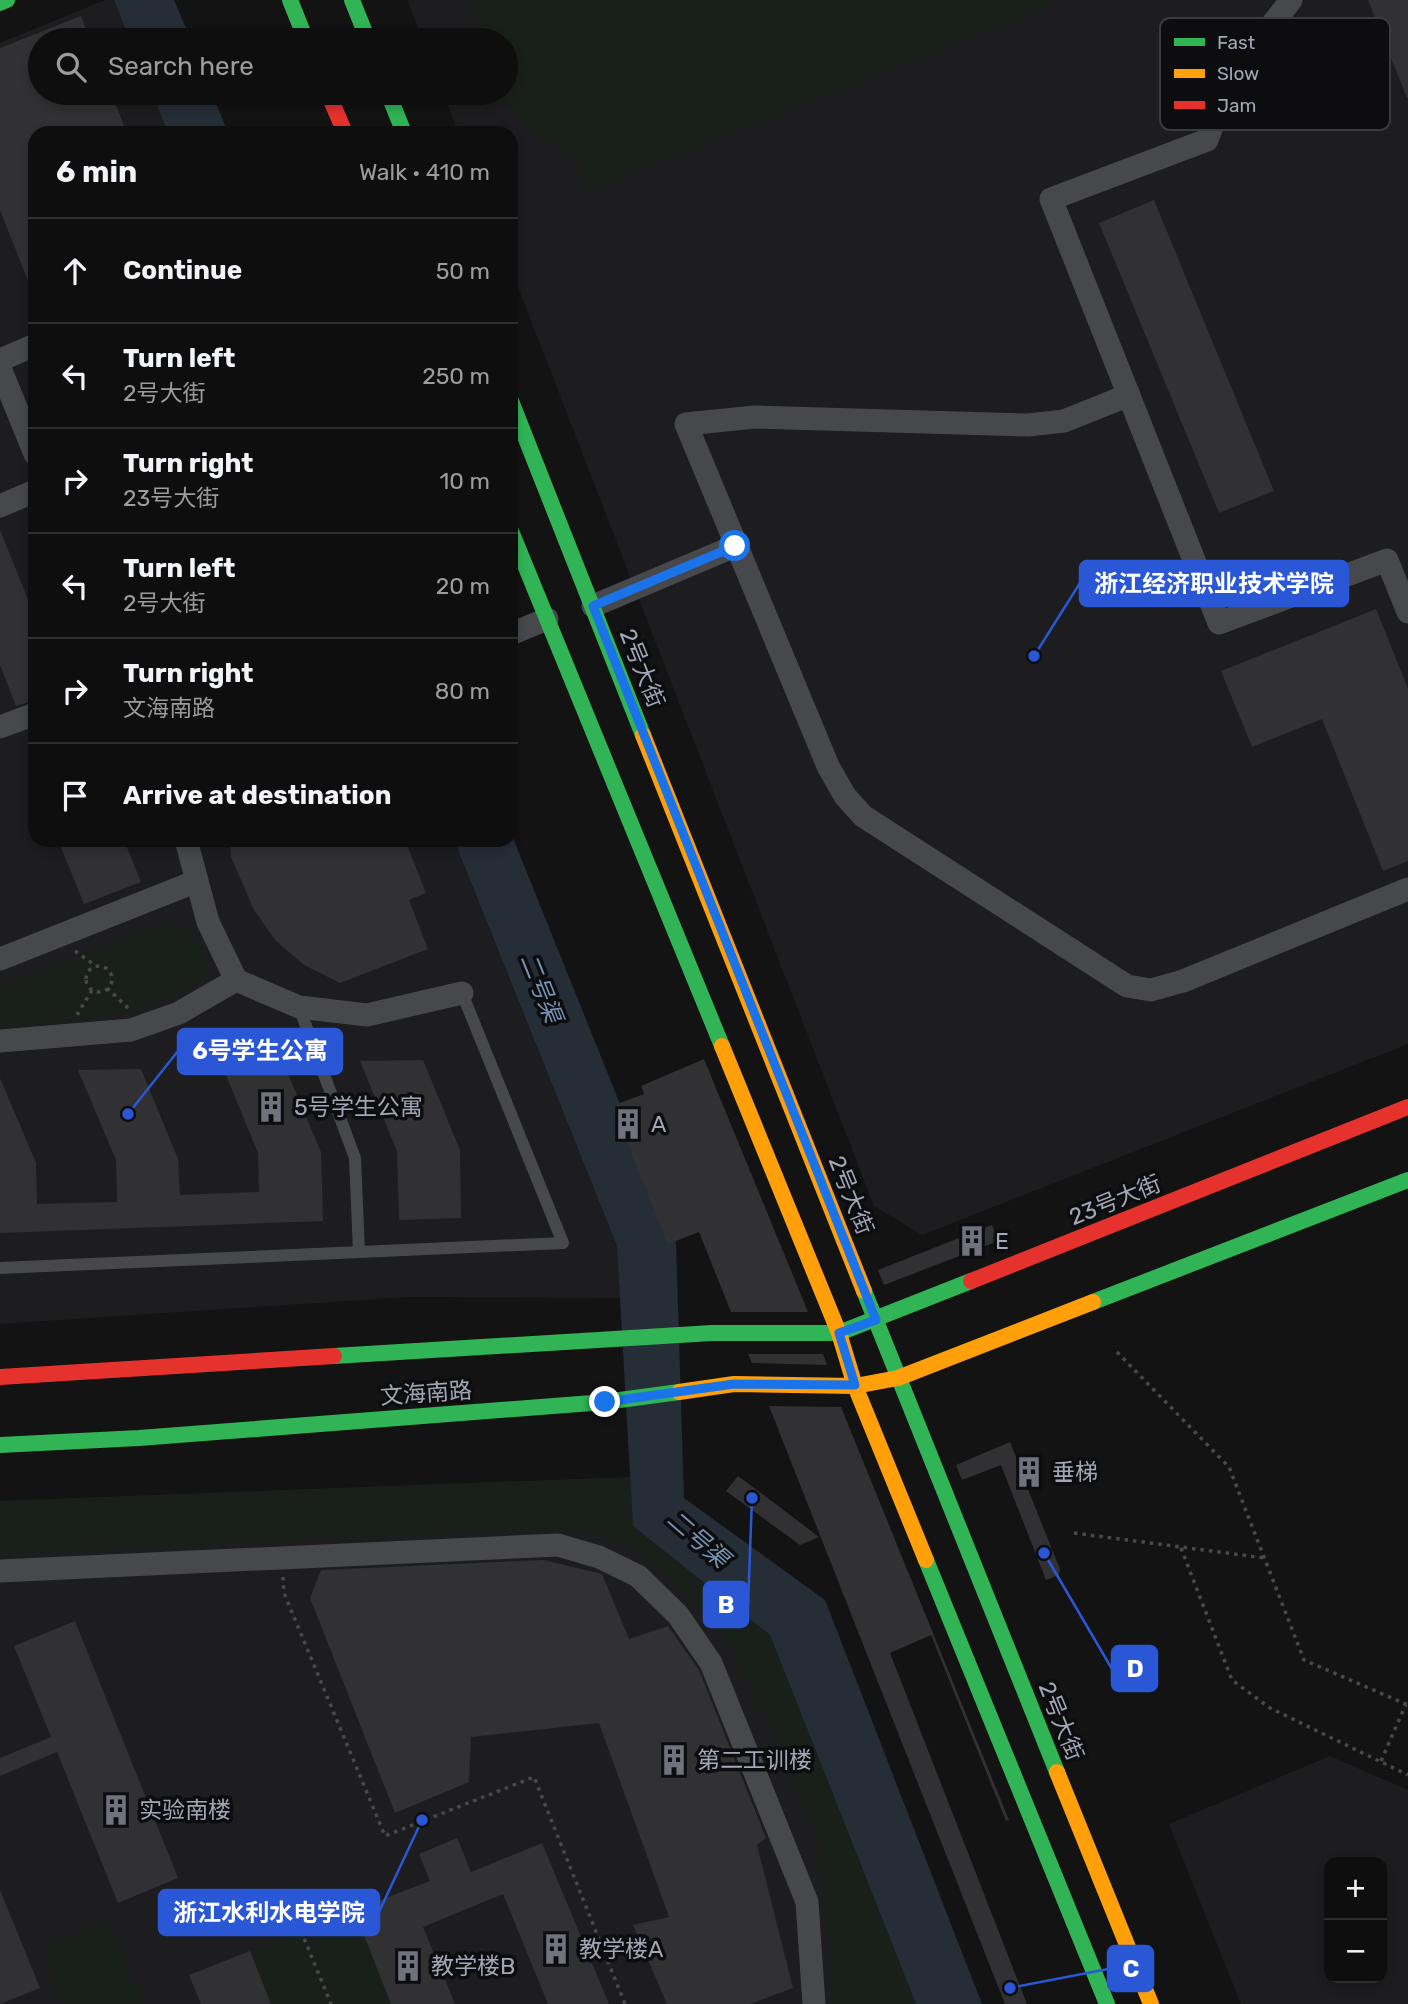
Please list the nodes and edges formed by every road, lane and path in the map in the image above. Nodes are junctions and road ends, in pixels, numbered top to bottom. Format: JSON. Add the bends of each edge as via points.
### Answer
{"nodes":[{"id":1,"x":7,"y":0,"type":"edge"},
{"id":2,"x":290,"y":0,"type":"edge"},
{"id":3,"x":352,"y":0,"type":"edge"},
{"id":4,"x":1292,"y":0,"type":"edge"},
{"id":5,"x":0,"y":3,"type":"edge"},
{"id":6,"x":1278,"y":18,"type":"edge"},
{"id":7,"x":301,"y":28,"type":"edge"},
{"id":8,"x":363,"y":28,"type":"edge"},
{"id":9,"x":333,"y":105,"type":"edge"},
{"id":10,"x":393,"y":105,"type":"edge"},
{"id":11,"x":342,"y":126,"type":"edge"},
{"id":12,"x":401,"y":126,"type":"edge"},
{"id":13,"x":1211,"y":130,"type":"edge"},
{"id":14,"x":28,"y":348,"type":"edge"},
{"id":15,"x":0,"y":360,"type":"edge"},
{"id":16,"x":0,"y":368,"type":"edge"},
{"id":17,"x":1129,"y":395,"type":"junction"},
{"id":18,"x":518,"y":418,"type":"edge"},
{"id":19,"x":28,"y":437,"type":"edge"},
{"id":20,"x":28,"y":494,"type":"edge"},
{"id":21,"x":0,"y":506,"type":"edge"},
{"id":22,"x":735,"y":546,"type":"junction"},
{"id":23,"x":518,"y":548,"type":"edge"},
{"id":24,"x":593,"y":606,"type":"junction"},
{"id":25,"x":1408,"y":612,"type":"edge"},
{"id":26,"x":547,"y":619,"type":"junction"},
{"id":27,"x":518,"y":631,"type":"edge"},
{"id":28,"x":28,"y":717,"type":"edge"},
{"id":29,"x":0,"y":727,"type":"edge"},
{"id":30,"x":188,"y":847,"type":"edge"},
{"id":31,"x":197,"y":881,"type":"junction"},
{"id":32,"x":1408,"y":889,"type":"edge"},
{"id":33,"x":0,"y":959,"type":"edge"},
{"id":34,"x":236,"y":980,"type":"junction"},
{"id":35,"x":107,"y":988,"type":"junction"},
{"id":36,"x":462,"y":993,"type":"joint"},
{"id":37,"x":299,"y":1007,"type":"junction"},
{"id":38,"x":145,"y":1025,"type":"junction"},
{"id":39,"x":0,"y":1041,"type":"edge"},
{"id":40,"x":1408,"y":1107,"type":"edge"},
{"id":41,"x":1408,"y":1180,"type":"edge"},
{"id":42,"x":359,"y":1252,"type":"junction"},
{"id":43,"x":0,"y":1268,"type":"edge"},
{"id":44,"x":876,"y":1320,"type":"junction"},
{"id":45,"x":839,"y":1333,"type":"junction"},
{"id":46,"x":1117,"y":1352,"type":"dead end"},
{"id":47,"x":0,"y":1377,"type":"edge"},
{"id":48,"x":898,"y":1378,"type":"junction"},
{"id":49,"x":855,"y":1385,"type":"junction"},
{"id":50,"x":0,"y":1445,"type":"edge"},
{"id":51,"x":1074,"y":1533,"type":"dead end"},
{"id":52,"x":1181,"y":1548,"type":"junction"},
{"id":53,"x":282,"y":1558,"type":"junction"},
{"id":54,"x":1265,"y":1558,"type":"junction"},
{"id":55,"x":0,"y":1571,"type":"edge"},
{"id":56,"x":1407,"y":1704,"type":"edge"},
{"id":57,"x":1381,"y":1762,"type":"junction"},
{"id":58,"x":1408,"y":1775,"type":"edge"},
{"id":59,"x":301,"y":1931,"type":"dead end"},
{"id":60,"x":331,"y":2004,"type":"edge"},
{"id":61,"x":625,"y":2004,"type":"edge"},
{"id":62,"x":814,"y":2004,"type":"edge"},
{"id":63,"x":1107,"y":2004,"type":"edge"},
{"id":64,"x":1151,"y":2004,"type":"edge"}],
"edges":[{"from":1,"to":5,"type":"main road"},
{"from":2,"to":7,"type":"main road"},
{"from":3,"to":8,"type":"main road"},
{"from":4,"to":6,"type":"street"},
{"from":9,"to":11,"type":"main road"},
{"from":10,"to":12,"type":"main road"},
{"from":13,"to":17,"type":"street","via":[[1207,140],[1051,199]]},
{"from":14,"to":15,"type":"street"},
{"from":16,"to":19,"type":"street"},
{"from":17,"to":22,"type":"street","via":[[1064,421],[1028,425],[755,417],[687,424]]},
{"from":17,"to":25,"type":"street","via":[[1219,623],[1387,560]]},
{"from":18,"to":24,"type":"main road","name":"2号大街"},
{"from":20,"to":21,"type":"street"},
{"from":22,"to":24,"type":"street"},
{"from":22,"to":32,"type":"street","via":[[845,796],[863,816],[1127,985],[1151,990],[1183,981]]},
{"from":23,"to":26,"type":"main road"},
{"from":24,"to":44,"type":"main road","name":"2号大街"},
{"from":26,"to":27,"type":"street"},
{"from":26,"to":45,"type":"main road"},
{"from":28,"to":29,"type":"street"},
{"from":30,"to":31,"type":"street"},
{"from":31,"to":33,"type":"street"},
{"from":31,"to":34,"type":"street","via":[[208,922]]},
{"from":34,"to":37,"type":"street"},
{"from":34,"to":38,"type":"street","via":[[179,1013]]},
{"from":35,"to":35,"type":"path","via":[[92,990],[86,978],[89,970],[96,966],[107,970],[111,977]]},
{"from":35,"to":38,"type":"path"},
{"from":36,"to":37,"type":"street","via":[[367,1016]]},
{"from":36,"to":42,"type":"lane","via":[[563,1243]]},
{"from":37,"to":42,"type":"lane","via":[[355,1158]]},
{"from":38,"to":39,"type":"street"},
{"from":40,"to":44,"type":"main road","name":"23号大街"},
{"from":41,"to":48,"type":"main road"},
{"from":42,"to":43,"type":"lane"},
{"from":44,"to":45,"type":"main road","name":"23号大街"},
{"from":44,"to":48,"type":"main road","name":"2号大街"},
{"from":45,"to":47,"type":"main road","name":"文海南路","via":[[712,1333]]},
{"from":45,"to":49,"type":"main road"},
{"from":46,"to":54,"type":"path","via":[[1229,1467]]},
{"from":48,"to":49,"type":"main road"},
{"from":48,"to":64,"type":"main road","name":"2号大街"},
{"from":49,"to":50,"type":"main road","name":"文海南路","via":[[734,1384],[605,1402]]},
{"from":49,"to":63,"type":"main road"},
{"from":51,"to":52,"type":"path"},
{"from":52,"to":54,"type":"path"},
{"from":52,"to":57,"type":"path","via":[[1232,1680],[1270,1708]]},
{"from":53,"to":55,"type":"street"},
{"from":53,"to":61,"type":"path","via":[[284,1593],[385,1836],[534,1777]]},
{"from":53,"to":62,"type":"street","via":[[558,1545],[599,1557],[638,1576],[678,1615],[711,1663],[807,1902]]},
{"from":54,"to":56,"type":"path","via":[[1304,1660]]},
{"from":56,"to":57,"type":"path"},
{"from":57,"to":58,"type":"path"},
{"from":59,"to":60,"type":"path"}]}
